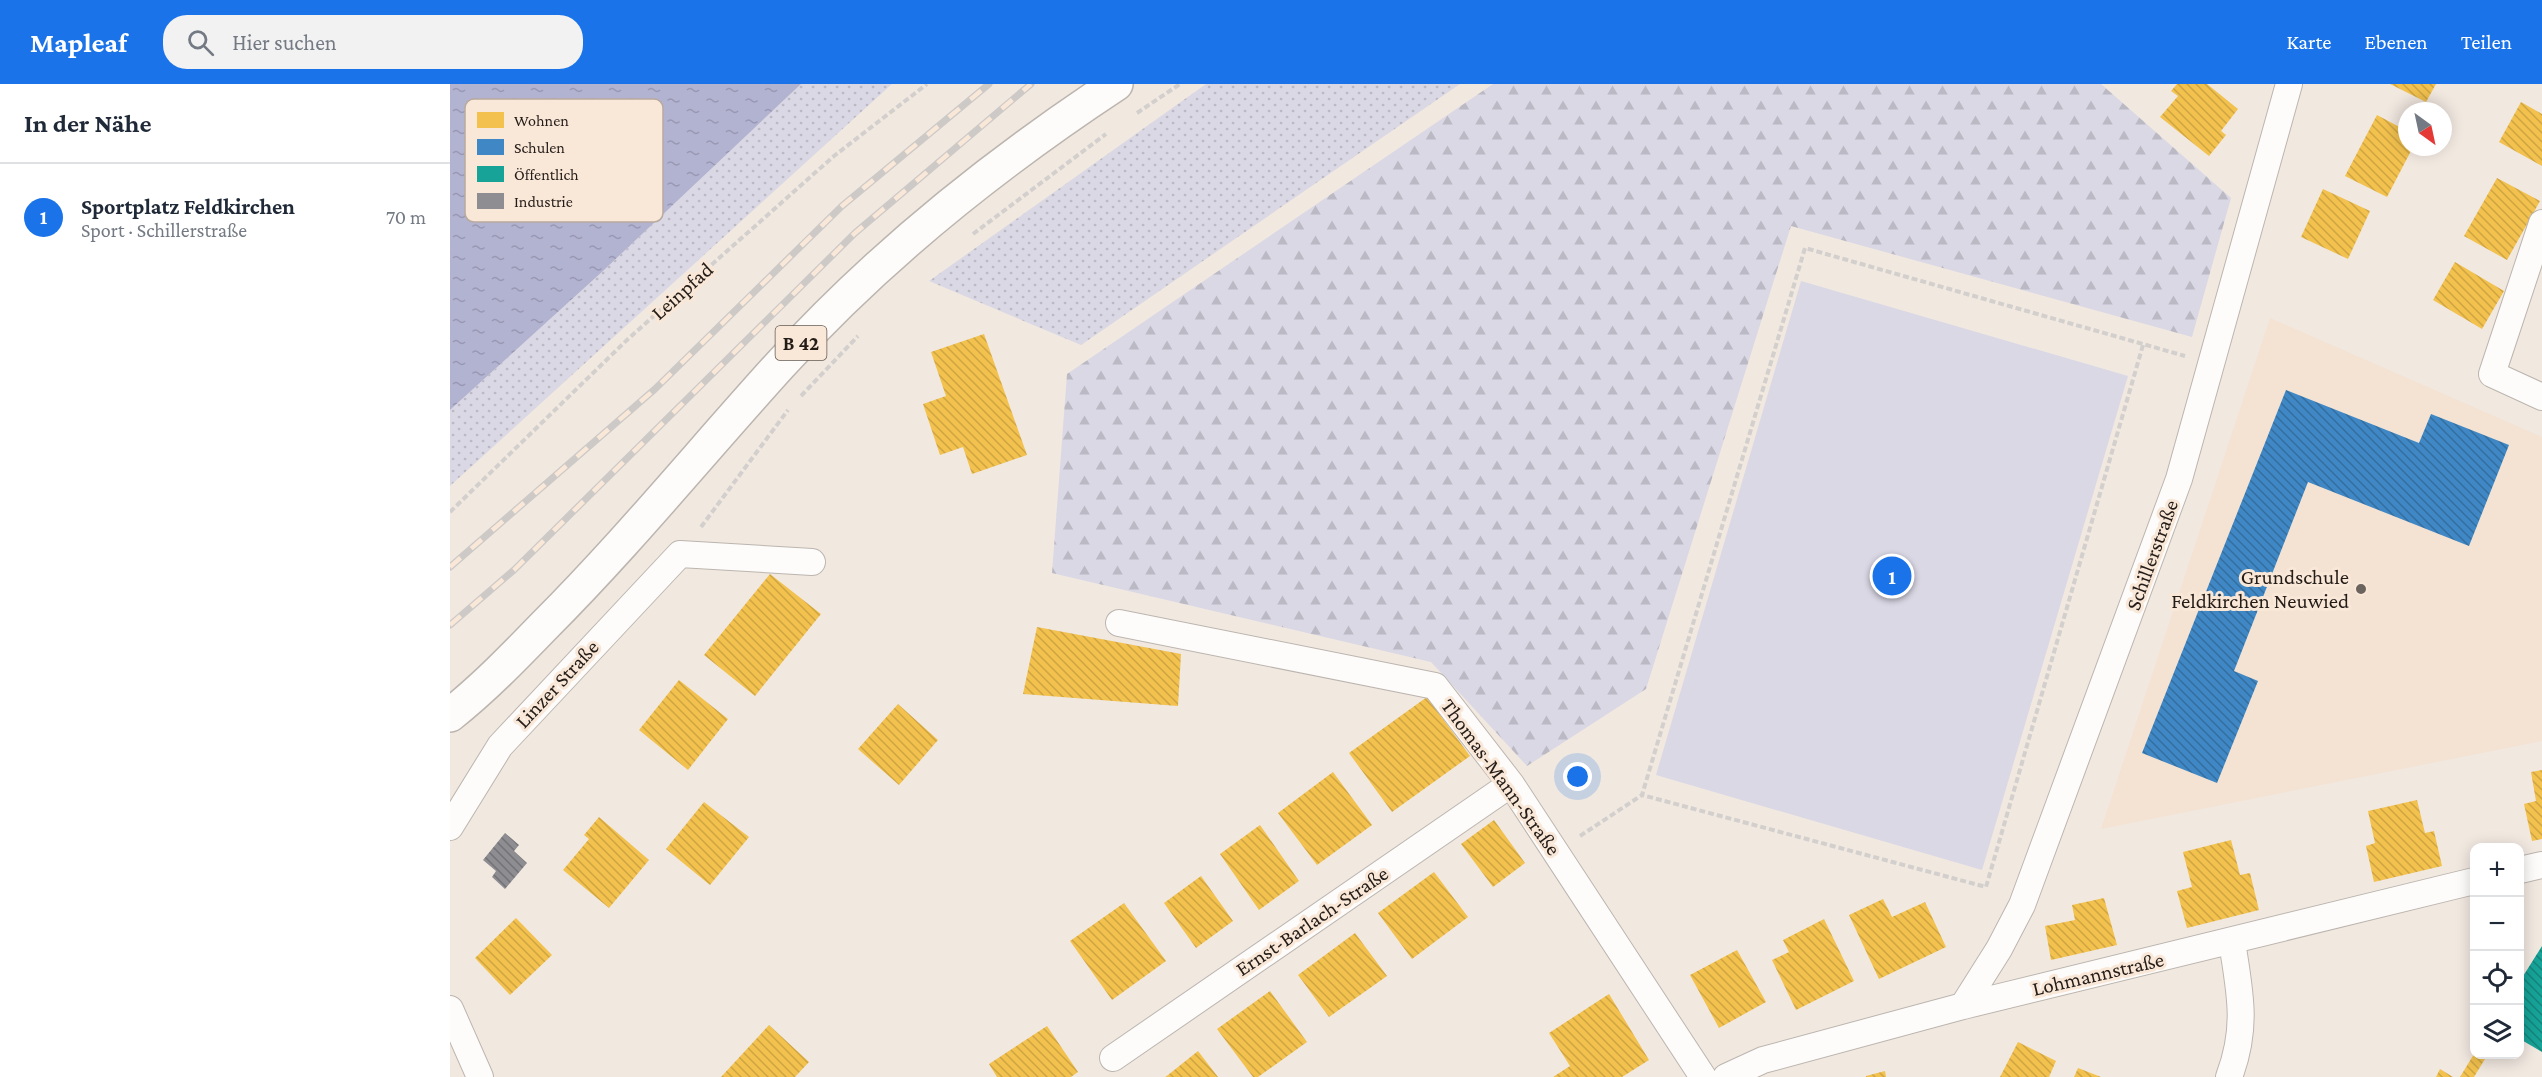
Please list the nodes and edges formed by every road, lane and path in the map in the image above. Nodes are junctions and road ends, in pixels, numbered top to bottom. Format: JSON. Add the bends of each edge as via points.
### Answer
{"nodes":[{"id":1,"x":927,"y":84,"type":"edge"},
{"id":2,"x":1116,"y":84,"type":"edge"},
{"id":3,"x":1180,"y":84,"type":"edge"},
{"id":4,"x":2289,"y":84,"type":"edge"},
{"id":5,"x":1133,"y":115,"type":"dead end"},
{"id":6,"x":1114,"y":129,"type":"dead end"},
{"id":7,"x":2542,"y":223,"type":"edge"},
{"id":8,"x":964,"y":240,"type":"dead end"},
{"id":9,"x":861,"y":333,"type":"dead end"},
{"id":10,"x":2143,"y":345,"type":"junction"},
{"id":11,"x":2211,"y":364,"type":"junction"},
{"id":12,"x":2542,"y":397,"type":"edge"},
{"id":13,"x":798,"y":399,"type":"dead end"},
{"id":14,"x":790,"y":408,"type":"dead end"},
{"id":15,"x":450,"y":512,"type":"edge"},
{"id":16,"x":680,"y":554,"type":"junction"},
{"id":17,"x":812,"y":562,"type":"dead end"},
{"id":18,"x":1119,"y":623,"type":"dead end"},
{"id":19,"x":450,"y":715,"type":"edge"},
{"id":20,"x":1511,"y":784,"type":"junction"},
{"id":21,"x":1642,"y":795,"type":"junction"},
{"id":22,"x":450,"y":827,"type":"edge"},
{"id":23,"x":1556,"y":851,"type":"junction"},
{"id":24,"x":2542,"y":865,"type":"edge"},
{"id":25,"x":2524,"y":869,"type":"edge"},
{"id":26,"x":2470,"y":882,"type":"edge"},
{"id":27,"x":2232,"y":942,"type":"junction"},
{"id":28,"x":1963,"y":1006,"type":"junction"},
{"id":29,"x":450,"y":1009,"type":"edge"},
{"id":30,"x":1113,"y":1058,"type":"dead end"},
{"id":31,"x":480,"y":1077,"type":"edge"},
{"id":32,"x":1703,"y":1077,"type":"edge"},
{"id":33,"x":1726,"y":1077,"type":"edge"},
{"id":34,"x":2229,"y":1077,"type":"edge"}],
"edges":[{"from":1,"to":15,"type":"path","name":"Leinpfad","via":[[834,156],[628,339]]},
{"from":2,"to":19,"type":"main road","number":"B 42","via":[[986,174],[879,265],[780,364],[582,588]]},
{"from":3,"to":5,"type":"path"},
{"from":4,"to":11,"type":"street","name":"Schillerstraße"},
{"from":6,"to":8,"type":"path"},
{"from":7,"to":12,"type":"street","via":[[2492,374]]},
{"from":9,"to":13,"type":"path"},
{"from":10,"to":11,"type":"path"},
{"from":10,"to":21,"type":"path","via":[[1986,887]]},
{"from":10,"to":21,"type":"path","via":[[1805,248]]},
{"from":11,"to":28,"type":"street","name":"Schillerstraße","via":[[2180,479],[2022,905]]},
{"from":14,"to":16,"type":"path"},
{"from":16,"to":17,"type":"street"},
{"from":16,"to":22,"type":"street","name":"Linzer Straße","via":[[500,746]]},
{"from":18,"to":20,"type":"street","name":"Thomas-Mann-Straße","via":[[1435,686]]},
{"from":20,"to":23,"type":"street","name":"Thomas-Mann-Straße"},
{"from":20,"to":30,"type":"street","name":"Ernst-Barlach-Straße"},
{"from":21,"to":23,"type":"path"},
{"from":23,"to":32,"type":"street","name":"Thomas-Mann-Straße"},
{"from":24,"to":25,"type":"street"},
{"from":26,"to":27,"type":"street","name":"Lohmannstraße"},
{"from":27,"to":28,"type":"street","name":"Lohmannstraße"},
{"from":27,"to":34,"type":"street","via":[[2242,1008],[2241,1040]]},
{"from":28,"to":33,"type":"street","name":"Lohmannstraße","via":[[1763,1060]]},
{"from":29,"to":31,"type":"street"}]}
